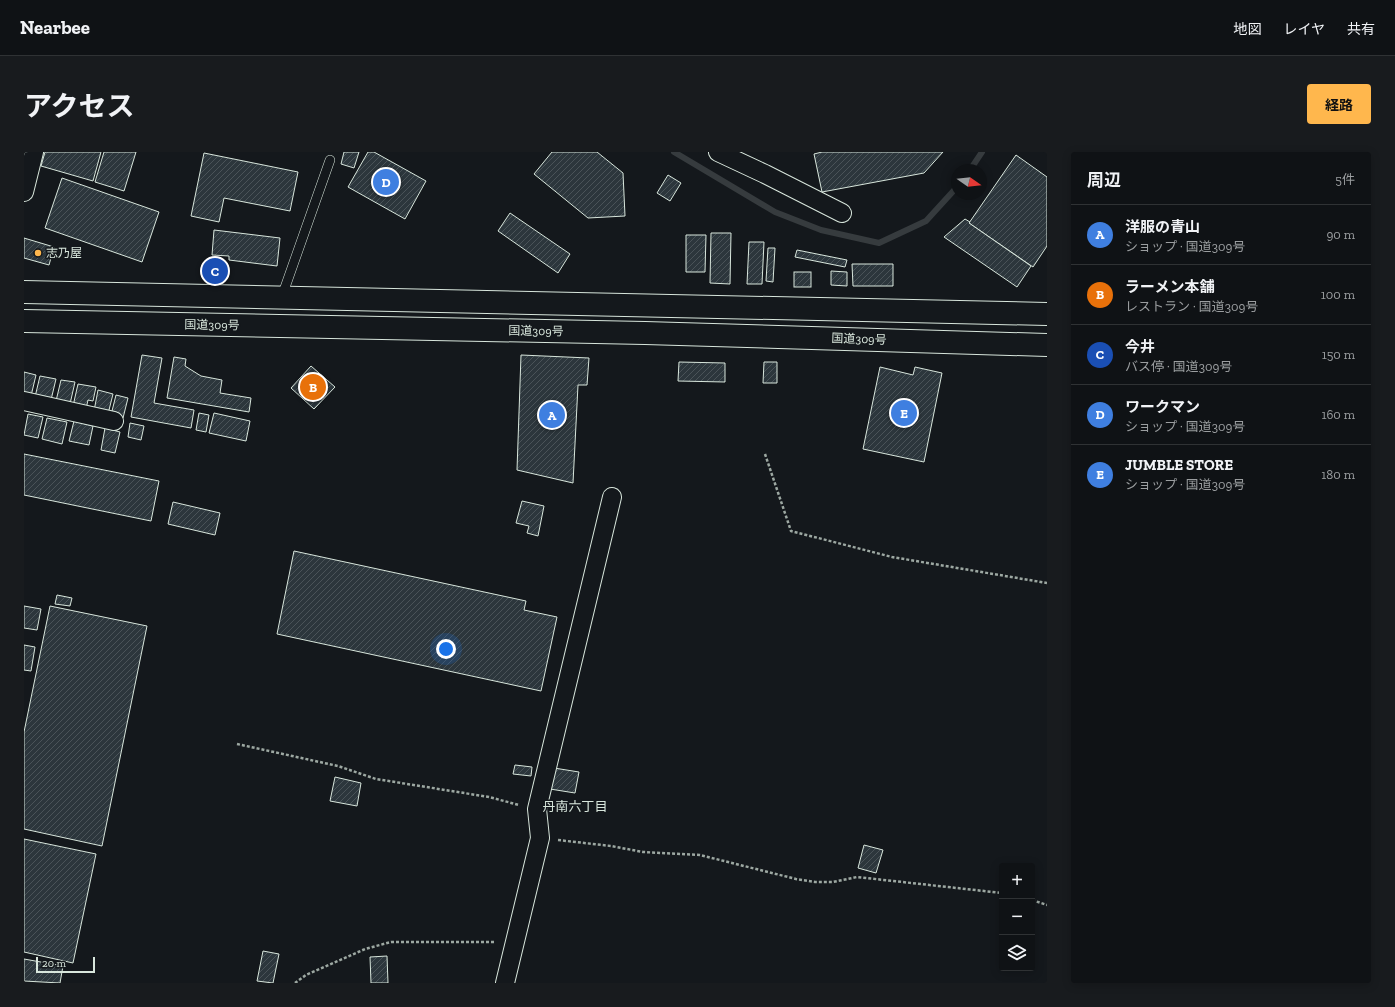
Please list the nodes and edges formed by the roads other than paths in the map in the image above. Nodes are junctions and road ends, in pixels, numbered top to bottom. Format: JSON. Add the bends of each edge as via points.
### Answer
{"nodes":[{"id":1,"x":34,"y":152,"type":"edge"},
{"id":2,"x":718,"y":152,"type":"edge"},
{"id":3,"x":330,"y":160,"type":"dead end"},
{"id":4,"x":24,"y":192,"type":"edge"},
{"id":5,"x":842,"y":213,"type":"dead end"},
{"id":6,"x":24,"y":292,"type":"edge"},
{"id":7,"x":282,"y":296,"type":"junction"},
{"id":8,"x":1047,"y":314,"type":"edge"},
{"id":9,"x":24,"y":321,"type":"edge"},
{"id":10,"x":1047,"y":345,"type":"edge"},
{"id":11,"x":24,"y":401,"type":"edge"},
{"id":12,"x":114,"y":421,"type":"dead end"},
{"id":13,"x":612,"y":497,"type":"dead end"},
{"id":14,"x":505,"y":983,"type":"edge"}],
"edges":[{"from":1,"to":4,"type":"street"},
{"from":2,"to":5,"type":"street"},
{"from":3,"to":7,"type":"lane"},
{"from":6,"to":7,"type":"highway"},
{"from":7,"to":8,"type":"highway"},
{"from":9,"to":10,"type":"highway","name":"国道309号","via":[[645,333]]},
{"from":11,"to":12,"type":"street"},
{"from":13,"to":14,"type":"street","via":[[537,809],[540,838]]}]}
